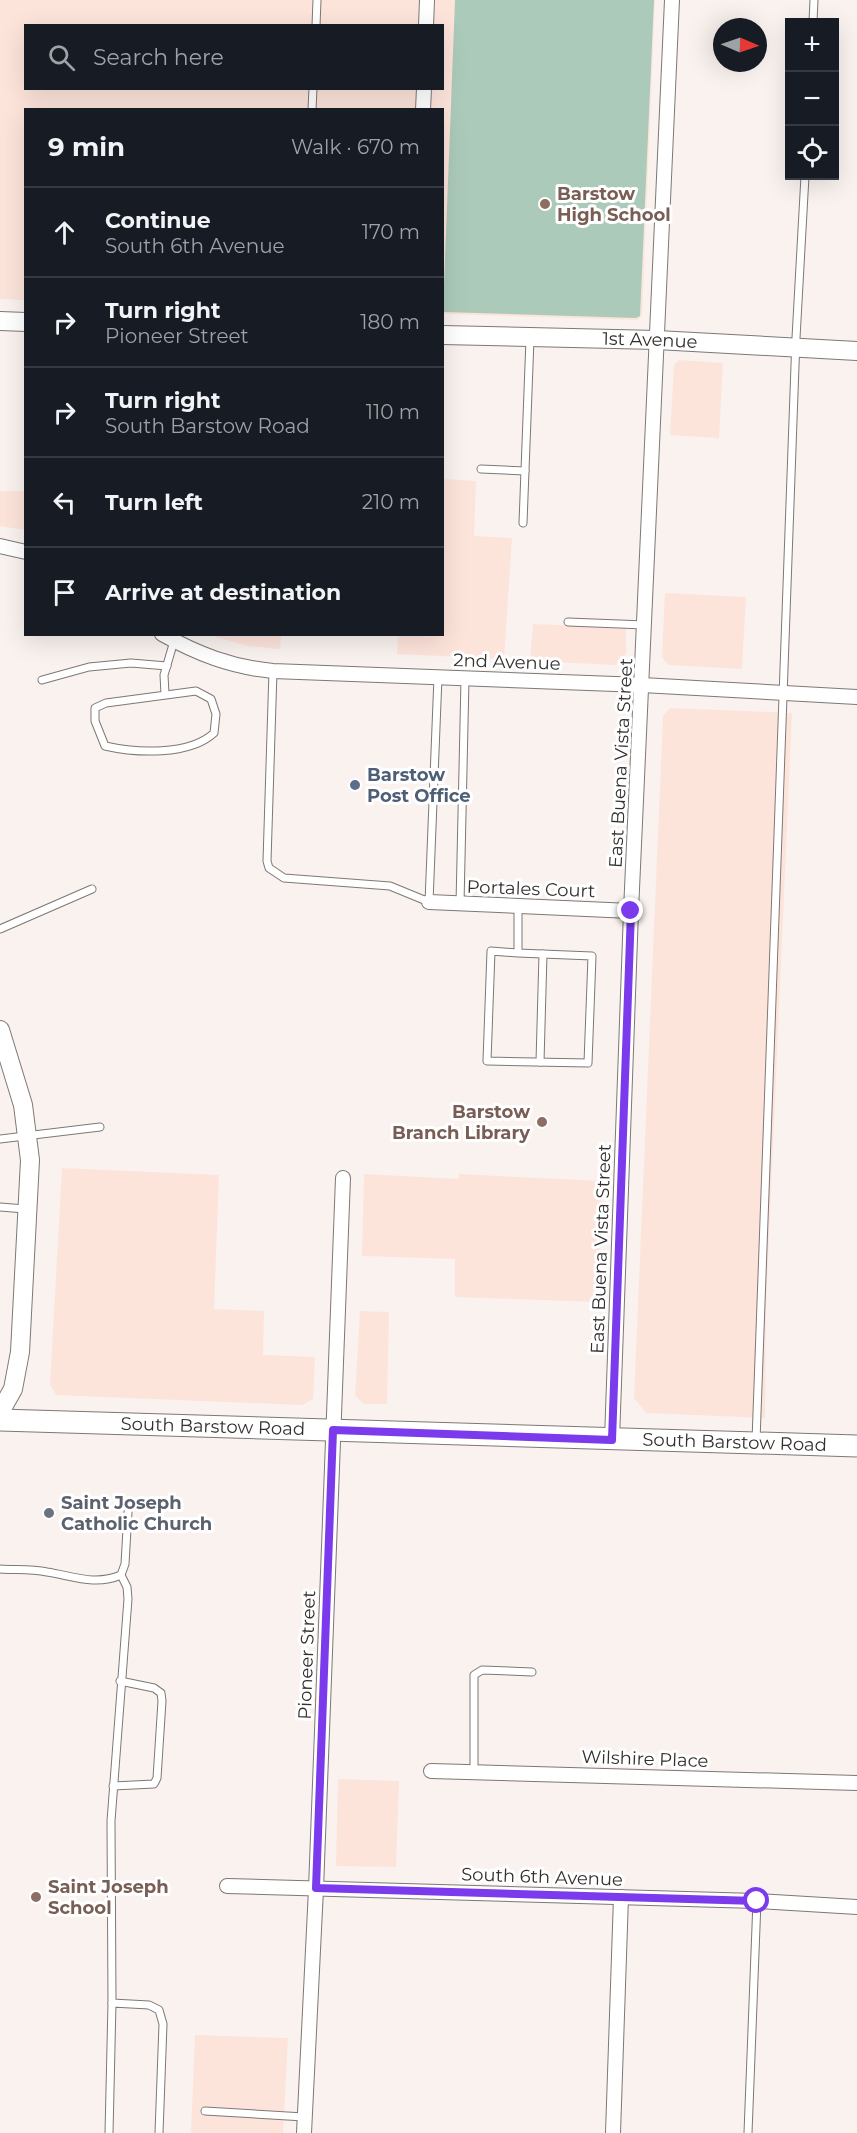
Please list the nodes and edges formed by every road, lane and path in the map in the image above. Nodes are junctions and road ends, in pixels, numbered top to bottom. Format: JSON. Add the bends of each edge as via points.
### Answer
{"nodes":[{"id":1,"x":317,"y":0,"type":"edge"},
{"id":2,"x":427,"y":0,"type":"edge"},
{"id":3,"x":672,"y":0,"type":"edge"},
{"id":4,"x":814,"y":0,"type":"edge"},
{"id":5,"x":813,"y":18,"type":"edge"},
{"id":6,"x":316,"y":24,"type":"edge"},
{"id":7,"x":426,"y":24,"type":"edge"},
{"id":8,"x":313,"y":90,"type":"edge"},
{"id":9,"x":423,"y":90,"type":"edge"},
{"id":10,"x":312,"y":108,"type":"edge"},
{"id":11,"x":423,"y":108,"type":"edge"},
{"id":12,"x":805,"y":180,"type":"edge"},
{"id":13,"x":0,"y":321,"type":"edge"},
{"id":14,"x":24,"y":322,"type":"edge"},
{"id":15,"x":444,"y":335,"type":"edge"},
{"id":16,"x":530,"y":337,"type":"junction"},
{"id":17,"x":657,"y":340,"type":"junction"},
{"id":18,"x":796,"y":348,"type":"junction"},
{"id":19,"x":857,"y":351,"type":"edge"},
{"id":20,"x":481,"y":469,"type":"dead end"},
{"id":21,"x":525,"y":471,"type":"junction"},
{"id":22,"x":523,"y":523,"type":"dead end"},
{"id":23,"x":0,"y":546,"type":"edge"},
{"id":24,"x":24,"y":552,"type":"edge"},
{"id":25,"x":568,"y":622,"type":"dead end"},
{"id":26,"x":645,"y":625,"type":"junction"},
{"id":27,"x":168,"y":638,"type":"edge"},
{"id":28,"x":167,"y":666,"type":"junction"},
{"id":29,"x":273,"y":671,"type":"junction"},
{"id":30,"x":438,"y":677,"type":"junction"},
{"id":31,"x":465,"y":679,"type":"junction"},
{"id":32,"x":42,"y":680,"type":"dead end"},
{"id":33,"x":642,"y":685,"type":"junction"},
{"id":34,"x":784,"y":692,"type":"junction"},
{"id":35,"x":165,"y":694,"type":"junction"},
{"id":36,"x":857,"y":697,"type":"edge"},
{"id":37,"x":92,"y":889,"type":"dead end"},
{"id":38,"x":429,"y":902,"type":"junction"},
{"id":39,"x":460,"y":904,"type":"junction"},
{"id":40,"x":518,"y":906,"type":"junction"},
{"id":41,"x":631,"y":911,"type":"junction"},
{"id":42,"x":0,"y":929,"type":"edge"},
{"id":43,"x":518,"y":952,"type":"junction"},
{"id":44,"x":543,"y":954,"type":"junction"},
{"id":45,"x":0,"y":1030,"type":"edge"},
{"id":46,"x":540,"y":1062,"type":"junction"},
{"id":47,"x":100,"y":1127,"type":"dead end"},
{"id":48,"x":28,"y":1135,"type":"junction"},
{"id":49,"x":0,"y":1139,"type":"edge"},
{"id":50,"x":343,"y":1178,"type":"dead end"},
{"id":51,"x":0,"y":1207,"type":"edge"},
{"id":52,"x":28,"y":1209,"type":"junction"},
{"id":53,"x":0,"y":1412,"type":"edge"},
{"id":54,"x":0,"y":1420,"type":"edge"},
{"id":55,"x":333,"y":1430,"type":"junction"},
{"id":56,"x":612,"y":1440,"type":"junction"},
{"id":57,"x":756,"y":1444,"type":"junction"},
{"id":58,"x":857,"y":1446,"type":"edge"},
{"id":59,"x":128,"y":1512,"type":"dead end"},
{"id":60,"x":0,"y":1569,"type":"edge"},
{"id":61,"x":122,"y":1575,"type":"junction"},
{"id":62,"x":532,"y":1672,"type":"dead end"},
{"id":63,"x":120,"y":1681,"type":"junction"},
{"id":64,"x":431,"y":1771,"type":"dead end"},
{"id":65,"x":474,"y":1772,"type":"junction"},
{"id":66,"x":857,"y":1783,"type":"edge"},
{"id":67,"x":113,"y":1786,"type":"junction"},
{"id":68,"x":226,"y":1886,"type":"dead end"},
{"id":69,"x":316,"y":1888,"type":"junction"},
{"id":70,"x":621,"y":1897,"type":"junction"},
{"id":71,"x":757,"y":1901,"type":"junction"},
{"id":72,"x":857,"y":1907,"type":"edge"},
{"id":73,"x":112,"y":2003,"type":"junction"},
{"id":74,"x":205,"y":2111,"type":"dead end"},
{"id":75,"x":304,"y":2117,"type":"junction"},
{"id":76,"x":109,"y":2133,"type":"edge"},
{"id":77,"x":159,"y":2133,"type":"edge"},
{"id":78,"x":304,"y":2133,"type":"edge"},
{"id":79,"x":613,"y":2133,"type":"edge"},
{"id":80,"x":748,"y":2133,"type":"edge"}],
"edges":[{"from":1,"to":6,"type":"lane"},
{"from":2,"to":7,"type":"street"},
{"from":3,"to":17,"type":"street","name":"East Buena Vista Street"},
{"from":4,"to":5,"type":"lane"},
{"from":8,"to":10,"type":"lane"},
{"from":9,"to":11,"type":"street"},
{"from":12,"to":18,"type":"lane"},
{"from":13,"to":14,"type":"street"},
{"from":15,"to":16,"type":"street","name":"1st Avenue"},
{"from":16,"to":17,"type":"street","name":"1st Avenue"},
{"from":16,"to":21,"type":"lane"},
{"from":17,"to":18,"type":"street","name":"1st Avenue"},
{"from":17,"to":26,"type":"street","name":"East Buena Vista Street"},
{"from":18,"to":19,"type":"street","name":"1st Avenue"},
{"from":18,"to":34,"type":"lane"},
{"from":20,"to":21,"type":"lane"},
{"from":21,"to":22,"type":"lane"},
{"from":23,"to":24,"type":"street"},
{"from":25,"to":26,"type":"lane"},
{"from":26,"to":33,"type":"street","name":"East Buena Vista Street"},
{"from":27,"to":28,"type":"lane"},
{"from":27,"to":29,"type":"street","name":"2nd Avenue","via":[[220,662]]},
{"from":28,"to":32,"type":"lane","via":[[131,663],[89,667]]},
{"from":28,"to":35,"type":"lane"},
{"from":29,"to":30,"type":"street","name":"2nd Avenue"},
{"from":29,"to":38,"type":"lane","via":[[267,861],[274,873],[296,880],[390,886]]},
{"from":30,"to":31,"type":"street","name":"2nd Avenue"},
{"from":30,"to":38,"type":"lane"},
{"from":31,"to":33,"type":"street","name":"2nd Avenue"},
{"from":31,"to":39,"type":"lane"},
{"from":33,"to":34,"type":"street","name":"2nd Avenue"},
{"from":33,"to":41,"type":"street","name":"East Buena Vista Street"},
{"from":34,"to":36,"type":"street","name":"2nd Avenue"},
{"from":34,"to":57,"type":"lane"},
{"from":35,"to":35,"type":"lane","via":[[95,708],[95,721],[105,746],[172,749],[204,742],[214,733],[216,714],[211,699],[196,691]]},
{"from":37,"to":42,"type":"lane"},
{"from":38,"to":39,"type":"street","name":"Portales Court"},
{"from":39,"to":40,"type":"street","name":"Portales Court"},
{"from":40,"to":41,"type":"street","name":"Portales Court"},
{"from":40,"to":43,"type":"lane"},
{"from":41,"to":56,"type":"street","name":"East Buena Vista Street"},
{"from":43,"to":44,"type":"lane"},
{"from":43,"to":46,"type":"lane","via":[[491,951],[487,1060]]},
{"from":44,"to":46,"type":"lane"},
{"from":44,"to":46,"type":"lane","via":[[592,957],[588,1063]]},
{"from":45,"to":48,"type":"street"},
{"from":47,"to":48,"type":"lane"},
{"from":48,"to":49,"type":"lane"},
{"from":48,"to":52,"type":"street"},
{"from":50,"to":55,"type":"street","name":"Pioneer Street"},
{"from":51,"to":52,"type":"lane"},
{"from":52,"to":53,"type":"street","via":[[20,1352],[13,1389]]},
{"from":54,"to":55,"type":"main road","name":"South Barstow Road"},
{"from":55,"to":56,"type":"main road","name":"South Barstow Road"},
{"from":55,"to":69,"type":"street","name":"Pioneer Street"},
{"from":56,"to":57,"type":"main road","name":"South Barstow Road"},
{"from":57,"to":58,"type":"main road","name":"South Barstow Road"},
{"from":59,"to":61,"type":"lane"},
{"from":60,"to":61,"type":"lane","via":[[48,1572],[69,1579],[111,1580]]},
{"from":61,"to":63,"type":"lane","via":[[128,1599]]},
{"from":62,"to":65,"type":"lane","via":[[482,1670],[474,1675]]},
{"from":63,"to":67,"type":"lane"},
{"from":63,"to":67,"type":"lane","via":[[161,1693],[157,1778],[154,1784]]},
{"from":64,"to":65,"type":"street","name":"Wilshire Place"},
{"from":65,"to":66,"type":"street","name":"Wilshire Place"},
{"from":67,"to":73,"type":"lane"},
{"from":68,"to":69,"type":"street","name":"South 6th Avenue"},
{"from":69,"to":70,"type":"street","name":"South 6th Avenue"},
{"from":69,"to":75,"type":"street","name":"Pioneer Street"},
{"from":70,"to":71,"type":"street","name":"South 6th Avenue"},
{"from":70,"to":79,"type":"street"},
{"from":71,"to":72,"type":"street","name":"South 6th Avenue"},
{"from":71,"to":80,"type":"lane"},
{"from":73,"to":76,"type":"lane"},
{"from":73,"to":77,"type":"lane","via":[[159,2010],[163,2024]]},
{"from":74,"to":75,"type":"lane"},
{"from":75,"to":78,"type":"street","name":"Pioneer Street"}]}
